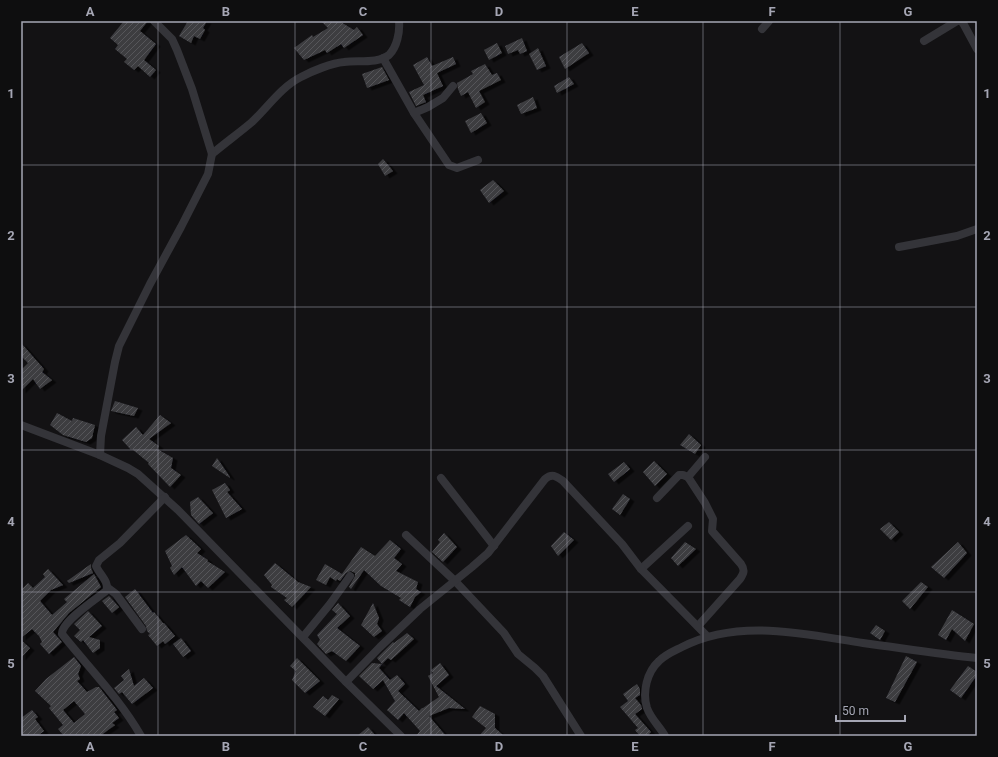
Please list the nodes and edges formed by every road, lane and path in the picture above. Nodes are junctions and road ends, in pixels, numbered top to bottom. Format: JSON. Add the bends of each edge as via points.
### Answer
{"nodes":[{"id":1,"x":154,"y":21,"type":"edge"},
{"id":2,"x":399,"y":21,"type":"edge"},
{"id":3,"x":769,"y":21,"type":"edge"},
{"id":4,"x":958,"y":21,"type":"edge"},
{"id":5,"x":762,"y":29,"type":"dead end"},
{"id":6,"x":924,"y":41,"type":"dead end"},
{"id":7,"x":977,"y":49,"type":"edge"},
{"id":8,"x":383,"y":58,"type":"junction"},
{"id":9,"x":453,"y":86,"type":"dead end"},
{"id":10,"x":414,"y":113,"type":"junction"},
{"id":11,"x":212,"y":154,"type":"junction"},
{"id":12,"x":478,"y":160,"type":"dead end"},
{"id":13,"x":977,"y":229,"type":"edge"},
{"id":14,"x":899,"y":247,"type":"dead end"},
{"id":15,"x":21,"y":425,"type":"edge"},
{"id":16,"x":100,"y":455,"type":"junction"},
{"id":17,"x":705,"y":457,"type":"dead end"},
{"id":18,"x":688,"y":477,"type":"junction"},
{"id":19,"x":441,"y":478,"type":"dead end"},
{"id":20,"x":164,"y":497,"type":"junction"},
{"id":21,"x":657,"y":498,"type":"dead end"},
{"id":22,"x":688,"y":526,"type":"dead end"},
{"id":23,"x":406,"y":536,"type":"dead end"},
{"id":24,"x":494,"y":546,"type":"junction"},
{"id":25,"x":641,"y":569,"type":"junction"},
{"id":26,"x":350,"y":576,"type":"dead end"},
{"id":27,"x":455,"y":581,"type":"junction"},
{"id":28,"x":108,"y":588,"type":"junction"},
{"id":29,"x":698,"y":626,"type":"junction"},
{"id":30,"x":142,"y":629,"type":"dead end"},
{"id":31,"x":708,"y":636,"type":"junction"},
{"id":32,"x":303,"y":637,"type":"junction"},
{"id":33,"x":977,"y":658,"type":"edge"},
{"id":34,"x":346,"y":682,"type":"junction"},
{"id":35,"x":664,"y":735,"type":"edge"},
{"id":36,"x":142,"y":736,"type":"edge"},
{"id":37,"x":401,"y":736,"type":"edge"},
{"id":38,"x":581,"y":736,"type":"edge"}],
"edges":[{"from":1,"to":11,"type":"street","via":[[172,40],[177,50]]},
{"from":2,"to":8,"type":"street","via":[[396,45]]},
{"from":3,"to":5,"type":"street"},
{"from":4,"to":6,"type":"street"},
{"from":4,"to":7,"type":"street","via":[[963,23]]},
{"from":8,"to":10,"type":"street"},
{"from":8,"to":11,"type":"street","via":[[343,62],[300,77],[252,122]]},
{"from":9,"to":10,"type":"street","via":[[443,98]]},
{"from":10,"to":12,"type":"street","via":[[449,164],[457,168]]},
{"from":11,"to":16,"type":"street","via":[[208,174],[119,346],[101,436]]},
{"from":13,"to":14,"type":"street","via":[[957,236]]},
{"from":15,"to":16,"type":"street"},
{"from":16,"to":20,"type":"street","via":[[138,474]]},
{"from":17,"to":18,"type":"street"},
{"from":18,"to":21,"type":"street","via":[[679,475]]},
{"from":18,"to":29,"type":"street","via":[[713,519],[712,531],[744,569],[740,579]]},
{"from":19,"to":24,"type":"street"},
{"from":20,"to":28,"type":"street","via":[[120,543],[99,560],[96,566]]},
{"from":20,"to":32,"type":"street"},
{"from":22,"to":25,"type":"street"},
{"from":23,"to":27,"type":"street"},
{"from":24,"to":25,"type":"street","via":[[545,479],[552,475],[563,481],[622,544]]},
{"from":24,"to":27,"type":"street"},
{"from":25,"to":29,"type":"street"},
{"from":26,"to":32,"type":"street"},
{"from":27,"to":34,"type":"street","via":[[420,609]]},
{"from":27,"to":38,"type":"street","via":[[504,633],[518,654],[543,676]]},
{"from":28,"to":30,"type":"street","via":[[116,594]]},
{"from":28,"to":36,"type":"street","via":[[65,625],[62,634],[115,698]]},
{"from":29,"to":31,"type":"street"},
{"from":31,"to":33,"type":"street","via":[[747,631],[789,632]]},
{"from":31,"to":35,"type":"street","via":[[664,656],[649,672],[647,707]]},
{"from":32,"to":34,"type":"street"},
{"from":34,"to":37,"type":"street"}]}
